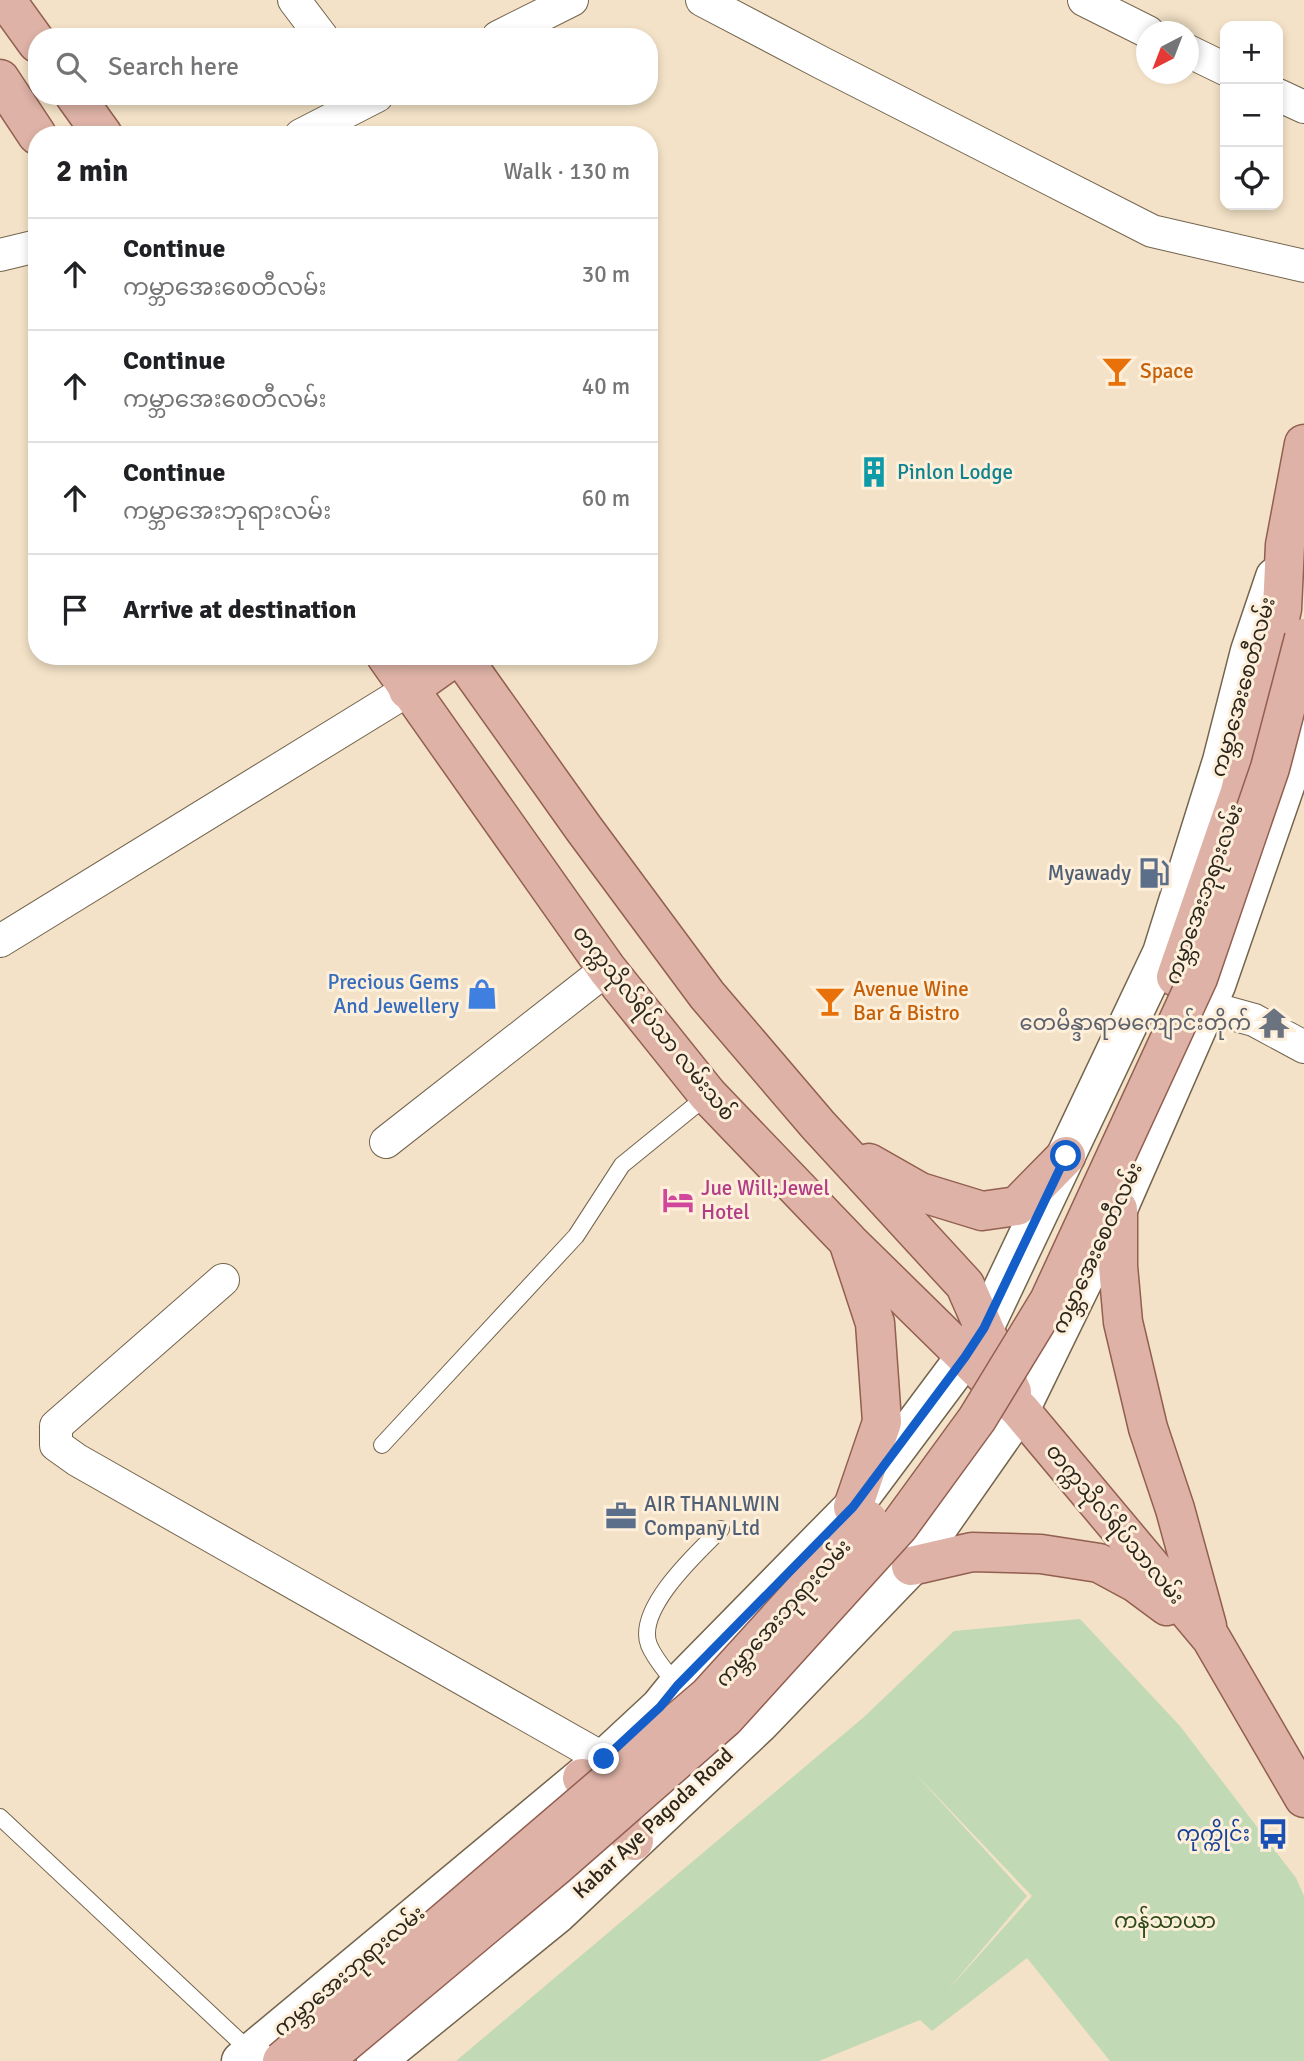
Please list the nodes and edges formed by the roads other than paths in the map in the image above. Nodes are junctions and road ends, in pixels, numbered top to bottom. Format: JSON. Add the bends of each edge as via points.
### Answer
{"nodes":[{"id":1,"x":6,"y":0,"type":"edge"},
{"id":2,"x":294,"y":0,"type":"edge"},
{"id":3,"x":572,"y":0,"type":"edge"},
{"id":4,"x":702,"y":0,"type":"edge"},
{"id":5,"x":1084,"y":0,"type":"edge"},
{"id":6,"x":1136,"y":26,"type":"edge"},
{"id":7,"x":315,"y":28,"type":"edge"},
{"id":8,"x":516,"y":28,"type":"edge"},
{"id":9,"x":28,"y":31,"type":"edge"},
{"id":10,"x":1199,"y":56,"type":"edge"},
{"id":11,"x":1220,"y":67,"type":"edge"},
{"id":12,"x":0,"y":79,"type":"edge"},
{"id":13,"x":1283,"y":97,"type":"edge"},
{"id":14,"x":81,"y":105,"type":"edge"},
{"id":15,"x":357,"y":105,"type":"edge"},
{"id":16,"x":1304,"y":107,"type":"edge"},
{"id":17,"x":31,"y":126,"type":"edge"},
{"id":18,"x":97,"y":126,"type":"edge"},
{"id":19,"x":318,"y":126,"type":"edge"},
{"id":20,"x":28,"y":248,"type":"edge"},
{"id":21,"x":0,"y":254,"type":"edge"},
{"id":22,"x":1304,"y":266,"type":"edge"},
{"id":23,"x":1304,"y":444,"type":"edge"},
{"id":24,"x":1285,"y":545,"type":"junction"},
{"id":25,"x":1293,"y":623,"type":"edge"},
{"id":26,"x":392,"y":665,"type":"edge"},
{"id":27,"x":443,"y":665,"type":"edge"},
{"id":28,"x":467,"y":665,"type":"edge"},
{"id":29,"x":408,"y":690,"type":"junction"},
{"id":30,"x":1304,"y":731,"type":"edge"},
{"id":31,"x":0,"y":941,"type":"edge"},
{"id":32,"x":607,"y":969,"type":"junction"},
{"id":33,"x":1147,"y":985,"type":"junction"},
{"id":34,"x":1206,"y":1009,"type":"junction"},
{"id":35,"x":1304,"y":1047,"type":"edge"},
{"id":36,"x":708,"y":1095,"type":"junction"},
{"id":37,"x":386,"y":1142,"type":"dead end"},
{"id":38,"x":841,"y":1148,"type":"junction"},
{"id":39,"x":1066,"y":1156,"type":"junction"},
{"id":40,"x":1118,"y":1209,"type":"junction"},
{"id":41,"x":849,"y":1242,"type":"junction"},
{"id":42,"x":223,"y":1280,"type":"dead end"},
{"id":43,"x":974,"y":1343,"type":"junction"},
{"id":44,"x":1020,"y":1410,"type":"junction"},
{"id":45,"x":382,"y":1445,"type":"dead end"},
{"id":46,"x":853,"y":1507,"type":"junction"},
{"id":47,"x":721,"y":1529,"type":"dead end"},
{"id":48,"x":911,"y":1566,"type":"junction"},
{"id":49,"x":1211,"y":1638,"type":"junction"},
{"id":50,"x":677,"y":1686,"type":"junction"},
{"id":51,"x":593,"y":1768,"type":"junction"},
{"id":52,"x":1304,"y":1798,"type":"edge"},
{"id":53,"x":0,"y":1817,"type":"edge"},
{"id":54,"x":634,"y":1841,"type":"junction"},
{"id":55,"x":258,"y":2058,"type":"edge"},
{"id":56,"x":323,"y":2061,"type":"edge"},
{"id":57,"x":376,"y":2061,"type":"edge"}],
"edges":[{"from":1,"to":9,"type":"main road"},
{"from":2,"to":7,"type":"street"},
{"from":3,"to":8,"type":"street"},
{"from":4,"to":22,"type":"street","via":[[1152,231]]},
{"from":5,"to":6,"type":"street"},
{"from":10,"to":11,"type":"street"},
{"from":12,"to":17,"type":"main road"},
{"from":13,"to":16,"type":"street"},
{"from":14,"to":18,"type":"main road"},
{"from":15,"to":19,"type":"street"},
{"from":20,"to":21,"type":"street"},
{"from":23,"to":24,"type":"main road","name":"ကမ္ဘာအေးဘုရားလမ်း"},
{"from":24,"to":25,"type":"main road","name":"ကမ္ဘာအေးဘုရားလမ်း"},
{"from":24,"to":33,"type":"main road","name":"ကမ္ဘာအေးစေတီလမ်း","via":[[1162,953]]},
{"from":25,"to":55,"type":"main road","name":"ကမ္ဘာအေးဘုရားလမ်း","bridge":true,"via":[[1176,977],[1027,1288],[955,1404],[879,1508],[708,1696]]},
{"from":25,"to":56,"type":"main road","name":"ကမ္ဘာအေးဘုရားလမ်း","bridge":true,"via":[[1270,768],[1198,978],[1049,1301],[976,1419],[899,1526],[725,1718]]},
{"from":26,"to":29,"type":"main road","name":"တက္ကသိုလ်ရိပ်သာ လမ်းသစ်"},
{"from":27,"to":29,"type":"main road"},
{"from":28,"to":38,"type":"main road","via":[[706,995]]},
{"from":29,"to":31,"type":"street"},
{"from":29,"to":32,"type":"main road","name":"တက္ကသိုလ်ရိပ်သာ လမ်းသစ်"},
{"from":30,"to":34,"type":"main road","name":"ကမ္ဘာအေးစေတီလမ်း"},
{"from":32,"to":36,"type":"main road","name":"တက္ကသိုလ်ရိပ်သာ လမ်းသစ်"},
{"from":32,"to":37,"type":"street"},
{"from":33,"to":34,"type":"main road","via":[[1172,1010],[1192,1014]]},
{"from":33,"to":39,"type":"main road","name":"ကမ္ဘာအေးစေတီလမ်း"},
{"from":34,"to":35,"type":"street","via":[[1254,1020]]},
{"from":34,"to":40,"type":"main road","name":"ကမ္ဘာအေးစေတီလမ်း"},
{"from":36,"to":41,"type":"main road","name":"တက္ကသိုလ်ရိပ်သာ လမ်းသစ်"},
{"from":36,"to":45,"type":"lane","via":[[622,1165],[576,1236]]},
{"from":38,"to":39,"type":"main road","via":[[920,1192],[982,1211],[1017,1206]]},
{"from":38,"to":43,"type":"main road","via":[[965,1285]]},
{"from":39,"to":43,"type":"main road","name":"ကမ္ဘာအေးစေတီလမ်း"},
{"from":40,"to":44,"type":"main road","name":"ကမ္ဘာအေးစေတီလမ်း"},
{"from":40,"to":49,"type":"main road","via":[[1123,1321],[1148,1428]]},
{"from":41,"to":43,"type":"main road","name":"တက္ကသိုလ်ရိပ်သာ လမ်းသစ်"},
{"from":41,"to":46,"type":"main road","via":[[875,1323],[882,1422]]},
{"from":42,"to":51,"type":"street","via":[[56,1426],[56,1446]]},
{"from":43,"to":44,"type":"main road","name":"တက္ကသိုလ်ရိပ်သာ လမ်းသစ်"},
{"from":43,"to":46,"type":"main road","name":"ကမ္ဘာအေးစေတီလမ်း"},
{"from":44,"to":48,"type":"main road"},
{"from":44,"to":49,"type":"main road","name":"တက္ကသိုလ်ရိပ်သာလမ်း"},
{"from":46,"to":50,"type":"main road","name":"ကမ္ဘာအေးဘုရားလမ်း"},
{"from":47,"to":50,"type":"lane","via":[[667,1587],[649,1620],[648,1642]]},
{"from":48,"to":49,"type":"main road","via":[[972,1552],[1041,1554],[1098,1563],[1136,1583]]},
{"from":48,"to":54,"type":"main road","name":"Kabar Aye Pagoda Road","via":[[759,1724]]},
{"from":49,"to":52,"type":"main road"},
{"from":50,"to":51,"type":"main road","name":"ကမ္ဘာအေးဘုရားလမ်း"},
{"from":51,"to":54,"type":"main road"},
{"from":51,"to":55,"type":"main road","name":"ကမ္ဘာအေးဘုရားလမ်း"},
{"from":53,"to":55,"type":"lane"},
{"from":54,"to":57,"type":"main road","name":"Kabar Aye Pagoda Road","via":[[557,1914]]}]}
